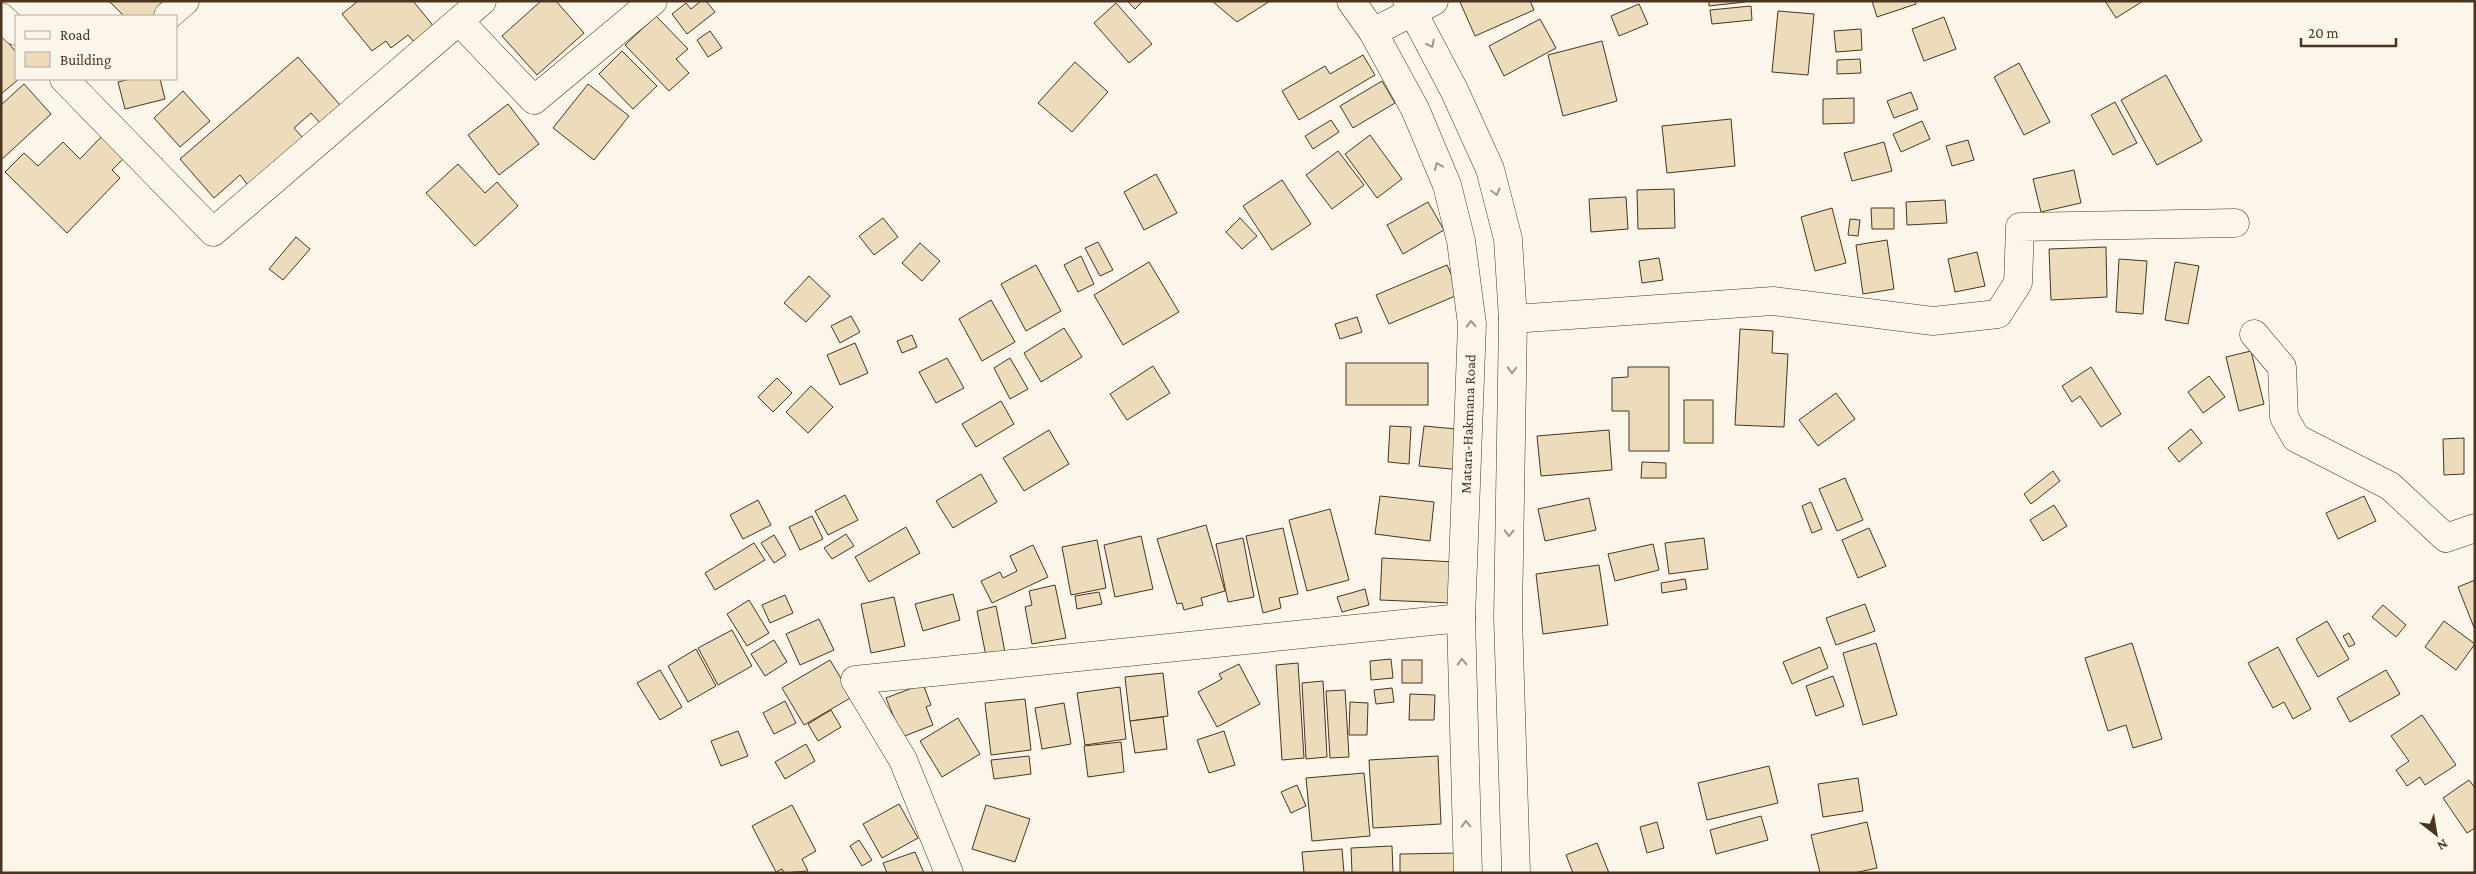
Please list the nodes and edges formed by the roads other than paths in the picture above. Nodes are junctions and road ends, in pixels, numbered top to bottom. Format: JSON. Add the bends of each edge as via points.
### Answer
{"nodes":[{"id":1,"x":185,"y":1,"type":"edge"},
{"id":2,"x":482,"y":1,"type":"edge"},
{"id":3,"x":653,"y":1,"type":"edge"},
{"id":4,"x":1351,"y":1,"type":"edge"},
{"id":5,"x":1418,"y":5,"type":"edge"},
{"id":6,"x":169,"y":15,"type":"edge"},
{"id":7,"x":1,"y":17,"type":"edge"},
{"id":8,"x":458,"y":21,"type":"junction"},
{"id":9,"x":15,"y":30,"type":"edge"},
{"id":10,"x":1373,"y":32,"type":"junction"},
{"id":11,"x":81,"y":84,"type":"edge"},
{"id":12,"x":2235,"y":223,"type":"dead end"},
{"id":13,"x":1513,"y":319,"type":"junction"},
{"id":14,"x":2254,"y":334,"type":"dead end"},
{"id":15,"x":2475,"y":528,"type":"edge"},
{"id":16,"x":1461,"y":618,"type":"junction"},
{"id":17,"x":949,"y":873,"type":"edge"},
{"id":18,"x":1468,"y":873,"type":"edge"},
{"id":19,"x":1516,"y":873,"type":"edge"}],
"edges":[{"from":1,"to":6,"type":"street"},
{"from":2,"to":8,"type":"street"},
{"from":3,"to":8,"type":"street","via":[[534,100]]},
{"from":4,"to":10,"type":"street","name":"Matara-Hakmana Road"},
{"from":5,"to":10,"type":"street"},
{"from":5,"to":13,"type":"street","one_way":true,"via":[[1490,170],[1508,239]]},
{"from":7,"to":9,"type":"street"},
{"from":8,"to":11,"type":"street","via":[[213,232]]},
{"from":16,"to":10,"type":"street","name":"Matara-Hakmana Road","one_way":true,"via":[[1472,324],[1461,241],[1446,185],[1415,109]]},
{"from":12,"to":13,"type":"street","via":[[2020,227],[2018,283],[1998,314],[1932,321],[1774,301]]},
{"from":13,"to":19,"type":"street","one_way":true,"via":[[1508,617]]},
{"from":14,"to":15,"type":"street","via":[[2282,367],[2284,417],[2296,438],[2390,486],[2446,538]]},
{"from":16,"to":17,"type":"street","via":[[855,680],[903,760]]},
{"from":18,"to":16,"type":"street","name":"Matara-Hakmana Road","one_way":true}]}
